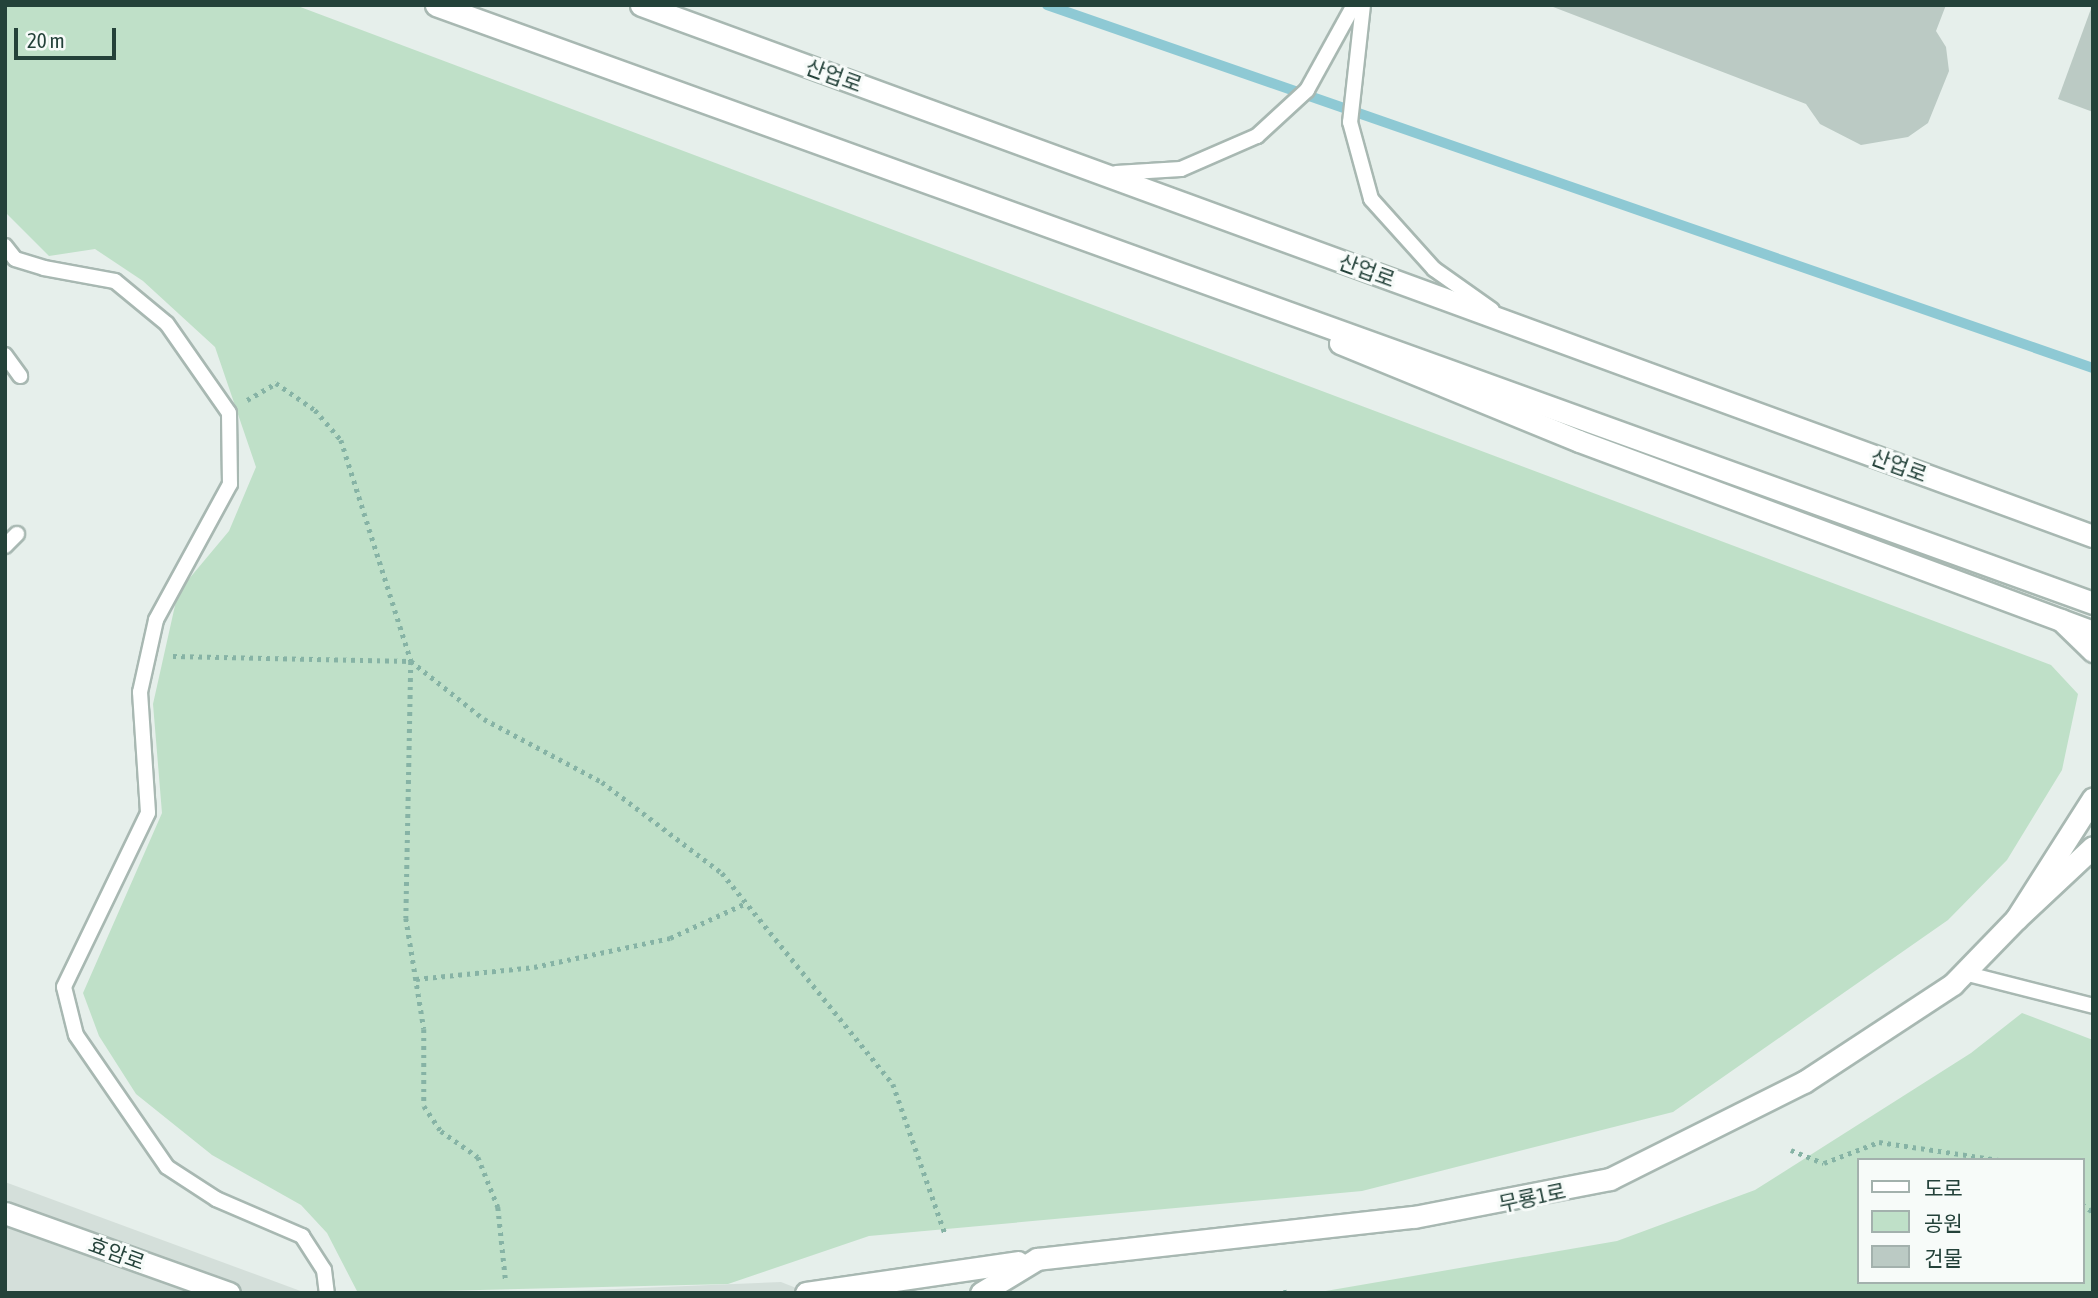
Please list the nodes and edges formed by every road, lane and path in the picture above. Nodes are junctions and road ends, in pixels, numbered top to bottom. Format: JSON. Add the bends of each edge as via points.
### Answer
{"nodes":[{"id":1,"x":436,"y":5,"type":"edge"},
{"id":2,"x":640,"y":5,"type":"edge"},
{"id":3,"x":1354,"y":5,"type":"edge"},
{"id":4,"x":1363,"y":5,"type":"edge"},
{"id":5,"x":1103,"y":173,"type":"junction"},
{"id":6,"x":1076,"y":234,"type":"junction"},
{"id":7,"x":5,"y":246,"type":"edge"},
{"id":8,"x":10,"y":265,"type":"edge"},
{"id":9,"x":1507,"y":321,"type":"junction"},
{"id":10,"x":5,"y":355,"type":"edge"},
{"id":11,"x":20,"y":376,"type":"dead end"},
{"id":12,"x":229,"y":413,"type":"junction"},
{"id":13,"x":17,"y":534,"type":"dead end"},
{"id":14,"x":2093,"y":536,"type":"edge"},
{"id":15,"x":5,"y":546,"type":"edge"},
{"id":16,"x":2093,"y":603,"type":"edge"},
{"id":17,"x":2061,"y":620,"type":"junction"},
{"id":18,"x":2093,"y":632,"type":"edge"},
{"id":19,"x":2093,"y":652,"type":"edge"},
{"id":20,"x":148,"y":656,"type":"junction"},
{"id":21,"x":411,"y":661,"type":"junction"},
{"id":22,"x":2093,"y":798,"type":"edge"},
{"id":23,"x":2093,"y":847,"type":"edge"},
{"id":24,"x":744,"y":904,"type":"junction"},
{"id":25,"x":2016,"y":919,"type":"junction"},
{"id":26,"x":1964,"y":973,"type":"junction"},
{"id":27,"x":416,"y":979,"type":"junction"},
{"id":28,"x":2093,"y":1006,"type":"edge"},
{"id":29,"x":1791,"y":1150,"type":"dead end"},
{"id":30,"x":1985,"y":1158,"type":"edge"},
{"id":31,"x":5,"y":1213,"type":"edge"},
{"id":32,"x":946,"y":1236,"type":"dead end"},
{"id":33,"x":1037,"y":1259,"type":"junction"},
{"id":34,"x":506,"y":1283,"type":"dead end"},
{"id":35,"x":229,"y":1293,"type":"edge"},
{"id":36,"x":327,"y":1293,"type":"edge"},
{"id":37,"x":806,"y":1293,"type":"edge"},
{"id":38,"x":981,"y":1293,"type":"edge"}],
"edges":[{"from":1,"to":6,"type":"main road"},
{"from":2,"to":5,"type":"main road","name":"산업로"},
{"from":3,"to":5,"type":"lane","via":[[1307,90],[1257,136],[1181,169]]},
{"from":4,"to":9,"type":"lane","via":[[1350,122],[1357,164],[1371,200],[1434,269]]},
{"from":5,"to":9,"type":"main road","name":"산업로"},
{"from":6,"to":16,"type":"main road"},
{"from":6,"to":17,"type":"main road","via":[[1580,441]]},
{"from":7,"to":8,"type":"lane"},
{"from":8,"to":12,"type":"lane","via":[[115,281],[167,324]]},
{"from":9,"to":14,"type":"main road","name":"산업로"},
{"from":10,"to":11,"type":"lane"},
{"from":12,"to":20,"type":"lane","via":[[230,484],[156,620]]},
{"from":12,"to":21,"type":"path","via":[[276,383],[315,410],[341,440]]},
{"from":13,"to":15,"type":"lane"},
{"from":17,"to":18,"type":"main road"},
{"from":17,"to":19,"type":"main road"},
{"from":20,"to":21,"type":"path"},
{"from":20,"to":36,"type":"lane","via":[[140,692],[148,813],[64,987],[76,1035],[167,1167],[216,1199],[302,1236],[324,1270]]},
{"from":21,"to":24,"type":"path","via":[[484,719],[602,782],[722,873]]},
{"from":21,"to":27,"type":"path","via":[[406,918]]},
{"from":22,"to":25,"type":"main road"},
{"from":23,"to":25,"type":"main road"},
{"from":24,"to":27,"type":"path","via":[[670,938],[534,967]]},
{"from":24,"to":32,"type":"path","via":[[893,1084]]},
{"from":25,"to":26,"type":"main road","name":"무룡1로"},
{"from":26,"to":28,"type":"lane"},
{"from":26,"to":33,"type":"main road","name":"무룡1로","via":[[1888,1031],[1804,1082],[1610,1179],[1511,1203]]},
{"from":27,"to":34,"type":"path","via":[[424,1106],[442,1130],[478,1157],[498,1207]]},
{"from":29,"to":30,"type":"path","via":[[1824,1163],[1879,1142]]},
{"from":31,"to":35,"type":"main road","name":"효암로"},
{"from":33,"to":37,"type":"main road"},
{"from":33,"to":38,"type":"main road","name":"무룡1로"}]}
